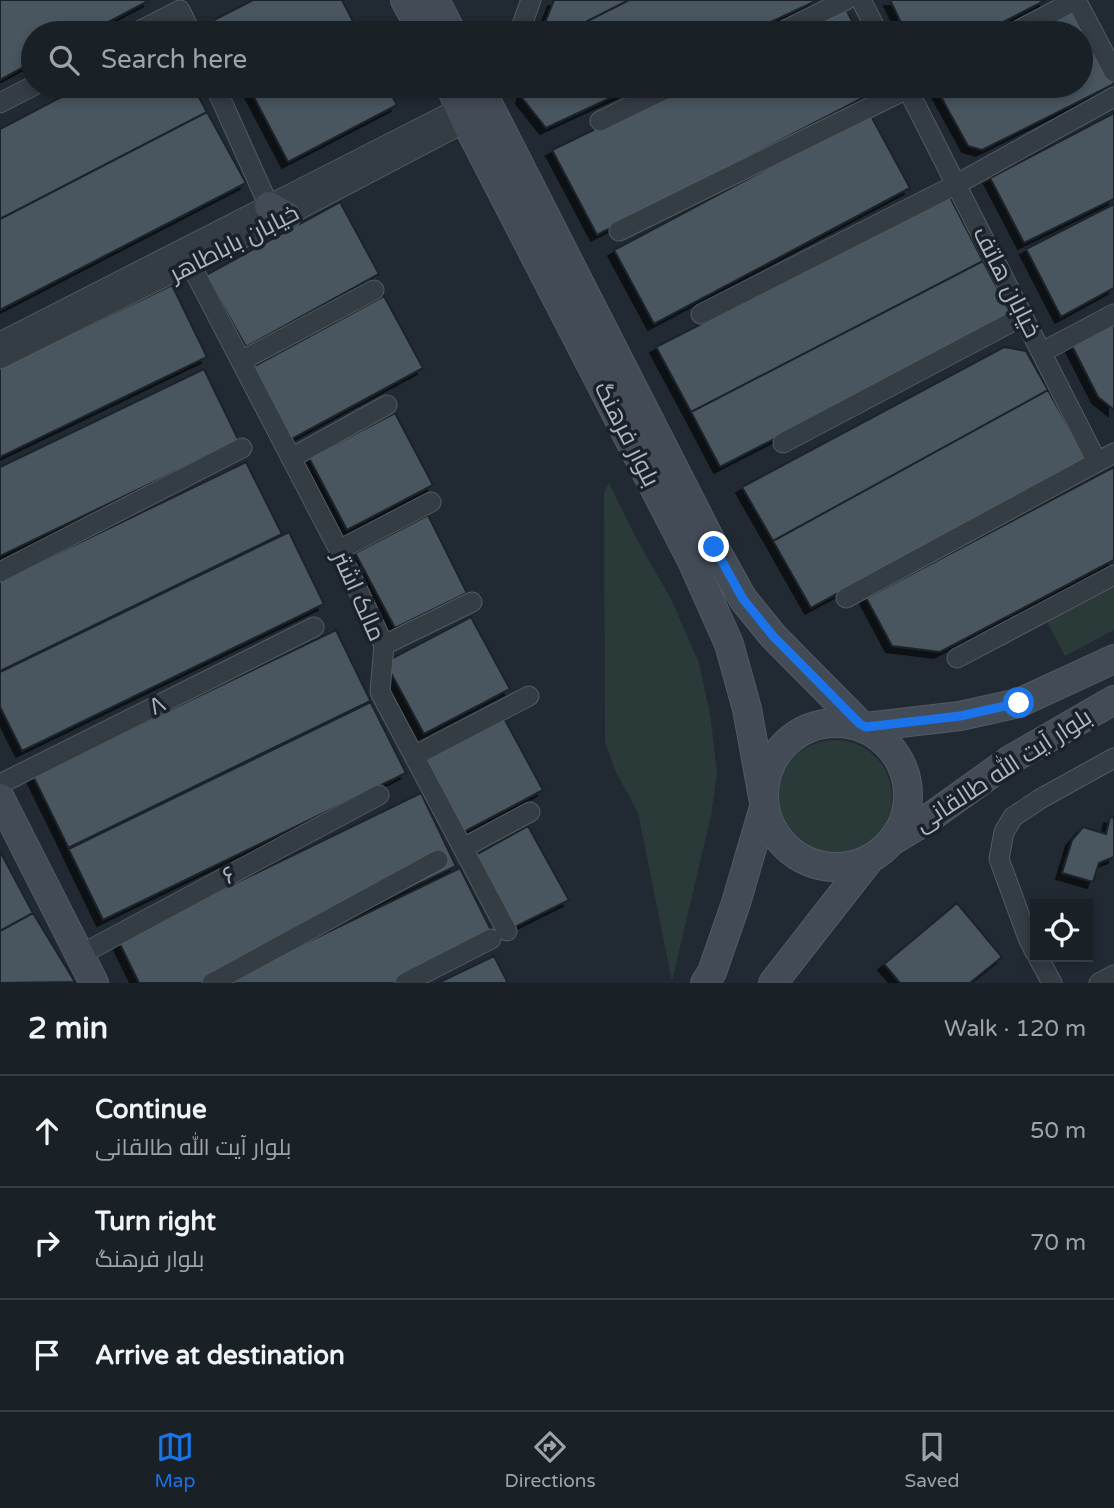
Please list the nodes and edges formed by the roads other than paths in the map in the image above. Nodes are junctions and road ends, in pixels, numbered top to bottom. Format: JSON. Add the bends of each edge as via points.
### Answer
{"nodes":[{"id":1,"x":405,"y":0,"type":"edge"},
{"id":2,"x":435,"y":0,"type":"edge"},
{"id":3,"x":531,"y":0,"type":"edge"},
{"id":4,"x":846,"y":0,"type":"edge"},
{"id":5,"x":861,"y":0,"type":"edge"},
{"id":6,"x":1076,"y":0,"type":"edge"},
{"id":7,"x":185,"y":5,"type":"edge"},
{"id":8,"x":156,"y":21,"type":"edge"},
{"id":9,"x":416,"y":21,"type":"edge"},
{"id":10,"x":446,"y":21,"type":"edge"},
{"id":11,"x":523,"y":21,"type":"edge"},
{"id":12,"x":803,"y":21,"type":"edge"},
{"id":13,"x":872,"y":21,"type":"edge"},
{"id":14,"x":1036,"y":21,"type":"edge"},
{"id":15,"x":1087,"y":21,"type":"edge"},
{"id":16,"x":1093,"y":32,"type":"edge"},
{"id":17,"x":1114,"y":72,"type":"edge"},
{"id":18,"x":21,"y":92,"type":"edge"},
{"id":19,"x":1114,"y":97,"type":"edge"},
{"id":20,"x":221,"y":98,"type":"edge"},
{"id":21,"x":647,"y":98,"type":"edge"},
{"id":22,"x":887,"y":98,"type":"edge"},
{"id":23,"x":914,"y":98,"type":"edge"},
{"id":24,"x":474,"y":99,"type":"edge"},
{"id":25,"x":0,"y":103,"type":"edge"},
{"id":26,"x":600,"y":121,"type":"dead end"},
{"id":27,"x":957,"y":184,"type":"junction"},
{"id":28,"x":278,"y":211,"type":"junction"},
{"id":29,"x":619,"y":231,"type":"dead end"},
{"id":30,"x":191,"y":265,"type":"junction"},
{"id":31,"x":374,"y":290,"type":"dead end"},
{"id":32,"x":701,"y":314,"type":"dead end"},
{"id":33,"x":1114,"y":314,"type":"edge"},
{"id":34,"x":1023,"y":316,"type":"junction"},
{"id":35,"x":0,"y":342,"type":"edge"},
{"id":36,"x":1042,"y":352,"type":"junction"},
{"id":37,"x":0,"y":359,"type":"edge"},
{"id":38,"x":241,"y":361,"type":"junction"},
{"id":39,"x":387,"y":405,"type":"dead end"},
{"id":40,"x":783,"y":443,"type":"dead end"},
{"id":41,"x":242,"y":448,"type":"dead end"},
{"id":42,"x":291,"y":458,"type":"junction"},
{"id":43,"x":1105,"y":458,"type":"edge"},
{"id":44,"x":432,"y":502,"type":"dead end"},
{"id":45,"x":339,"y":550,"type":"junction"},
{"id":46,"x":0,"y":572,"type":"edge"},
{"id":47,"x":1114,"y":575,"type":"edge"},
{"id":48,"x":846,"y":598,"type":"dead end"},
{"id":49,"x":472,"y":602,"type":"dead end"},
{"id":50,"x":314,"y":626,"type":"dead end"},
{"id":51,"x":384,"y":645,"type":"junction"},
{"id":52,"x":957,"y":658,"type":"dead end"},
{"id":53,"x":1114,"y":659,"type":"edge"},
{"id":54,"x":529,"y":696,"type":"dead end"},
{"id":55,"x":1114,"y":700,"type":"edge"},
{"id":56,"x":863,"y":726,"type":"junction"},
{"id":57,"x":414,"y":756,"type":"junction"},
{"id":58,"x":1114,"y":758,"type":"edge"},
{"id":59,"x":0,"y":784,"type":"edge"},
{"id":60,"x":379,"y":795,"type":"dead end"},
{"id":61,"x":763,"y":802,"type":"junction"},
{"id":62,"x":530,"y":812,"type":"dead end"},
{"id":63,"x":4,"y":815,"type":"edge"},
{"id":64,"x":892,"y":841,"type":"junction"},
{"id":65,"x":463,"y":848,"type":"junction"},
{"id":66,"x":438,"y":860,"type":"dead end"},
{"id":67,"x":869,"y":860,"type":"junction"},
{"id":68,"x":1030,"y":942,"type":"edge"},
{"id":69,"x":80,"y":955,"type":"junction"},
{"id":70,"x":1041,"y":962,"type":"edge"},
{"id":71,"x":1114,"y":975,"type":"edge"},
{"id":72,"x":94,"y":983,"type":"edge"},
{"id":73,"x":212,"y":983,"type":"edge"},
{"id":74,"x":405,"y":983,"type":"edge"},
{"id":75,"x":705,"y":983,"type":"edge"},
{"id":76,"x":774,"y":983,"type":"edge"},
{"id":77,"x":1052,"y":983,"type":"edge"},
{"id":78,"x":1099,"y":983,"type":"edge"}],
"edges":[{"from":1,"to":9,"type":"main road"},
{"from":2,"to":10,"type":"main road"},
{"from":3,"to":11,"type":"street"},
{"from":4,"to":12,"type":"street"},
{"from":5,"to":13,"type":"street"},
{"from":6,"to":14,"type":"street"},
{"from":6,"to":15,"type":"street"},
{"from":7,"to":8,"type":"street"},
{"from":16,"to":17,"type":"street"},
{"from":18,"to":25,"type":"street"},
{"from":19,"to":27,"type":"street"},
{"from":20,"to":28,"type":"street"},
{"from":21,"to":26,"type":"street"},
{"from":22,"to":29,"type":"street"},
{"from":23,"to":27,"type":"street","name":"خیابان هاتف"},
{"from":24,"to":28,"type":"street","name":"خیابان باباطاهر"},
{"from":24,"to":56,"type":"main road","name":"بلوار فرهنگ","via":[[743,599],[773,636]]},
{"from":24,"to":61,"type":"main road","name":"بلوار فرهنگ","via":[[729,644],[747,709]]},
{"from":27,"to":32,"type":"street"},
{"from":27,"to":34,"type":"street","name":"خیابان هاتف"},
{"from":28,"to":30,"type":"street","name":"خیابان باباطاهر"},
{"from":28,"to":35,"type":"street","name":"خیابان باباطاهر"},
{"from":30,"to":37,"type":"street","name":"خیابان باباطاهر"},
{"from":30,"to":38,"type":"street","name":"مالک اشتر"},
{"from":31,"to":38,"type":"street"},
{"from":33,"to":36,"type":"street"},
{"from":34,"to":36,"type":"street","name":"خیابان هاتف"},
{"from":34,"to":40,"type":"street"},
{"from":36,"to":43,"type":"street","name":"خیابان هاتف"},
{"from":38,"to":42,"type":"street","name":"مالک اشتر"},
{"from":39,"to":42,"type":"street"},
{"from":41,"to":46,"type":"street"},
{"from":42,"to":45,"type":"street","name":"مالک اشتر"},
{"from":43,"to":48,"type":"street"},
{"from":44,"to":45,"type":"street"},
{"from":45,"to":51,"type":"street","name":"مالک اشتر"},
{"from":47,"to":52,"type":"street"},
{"from":49,"to":51,"type":"street"},
{"from":50,"to":59,"type":"street","name":"۸"},
{"from":51,"to":57,"type":"street","name":"مالک اشتر","via":[[380,692]]},
{"from":53,"to":56,"type":"main road","name":"بلوار آیت الله طالقانی","via":[[1019,703],[960,716]]},
{"from":54,"to":57,"type":"street"},
{"from":55,"to":64,"type":"main road","name":"بلوار آیت الله طالقانی","via":[[1010,760]]},
{"from":56,"to":61,"type":"main road","via":[[824,724],[787,742],[765,776]]},
{"from":56,"to":64,"type":"main road","via":[[893,752],[905,776],[905,817]]},
{"from":57,"to":65,"type":"street","name":"مالک اشتر"},
{"from":58,"to":68,"type":"street","via":[[1013,817],[1004,832],[999,859]]},
{"from":60,"to":69,"type":"street","name":"۶"},
{"from":61,"to":67,"type":"main road","via":[[770,826],[795,855],[831,867]]},
{"from":61,"to":75,"type":"main road","via":[[736,903]]},
{"from":62,"to":65,"type":"street"},
{"from":63,"to":69,"type":"main road"},
{"from":64,"to":67,"type":"main road"},
{"from":65,"to":74,"type":"street","name":"مالک اشتر","via":[[499,935]]},
{"from":66,"to":73,"type":"street"},
{"from":67,"to":76,"type":"main road"},
{"from":69,"to":72,"type":"main road"},
{"from":70,"to":77,"type":"street"},
{"from":71,"to":78,"type":"street"}]}
